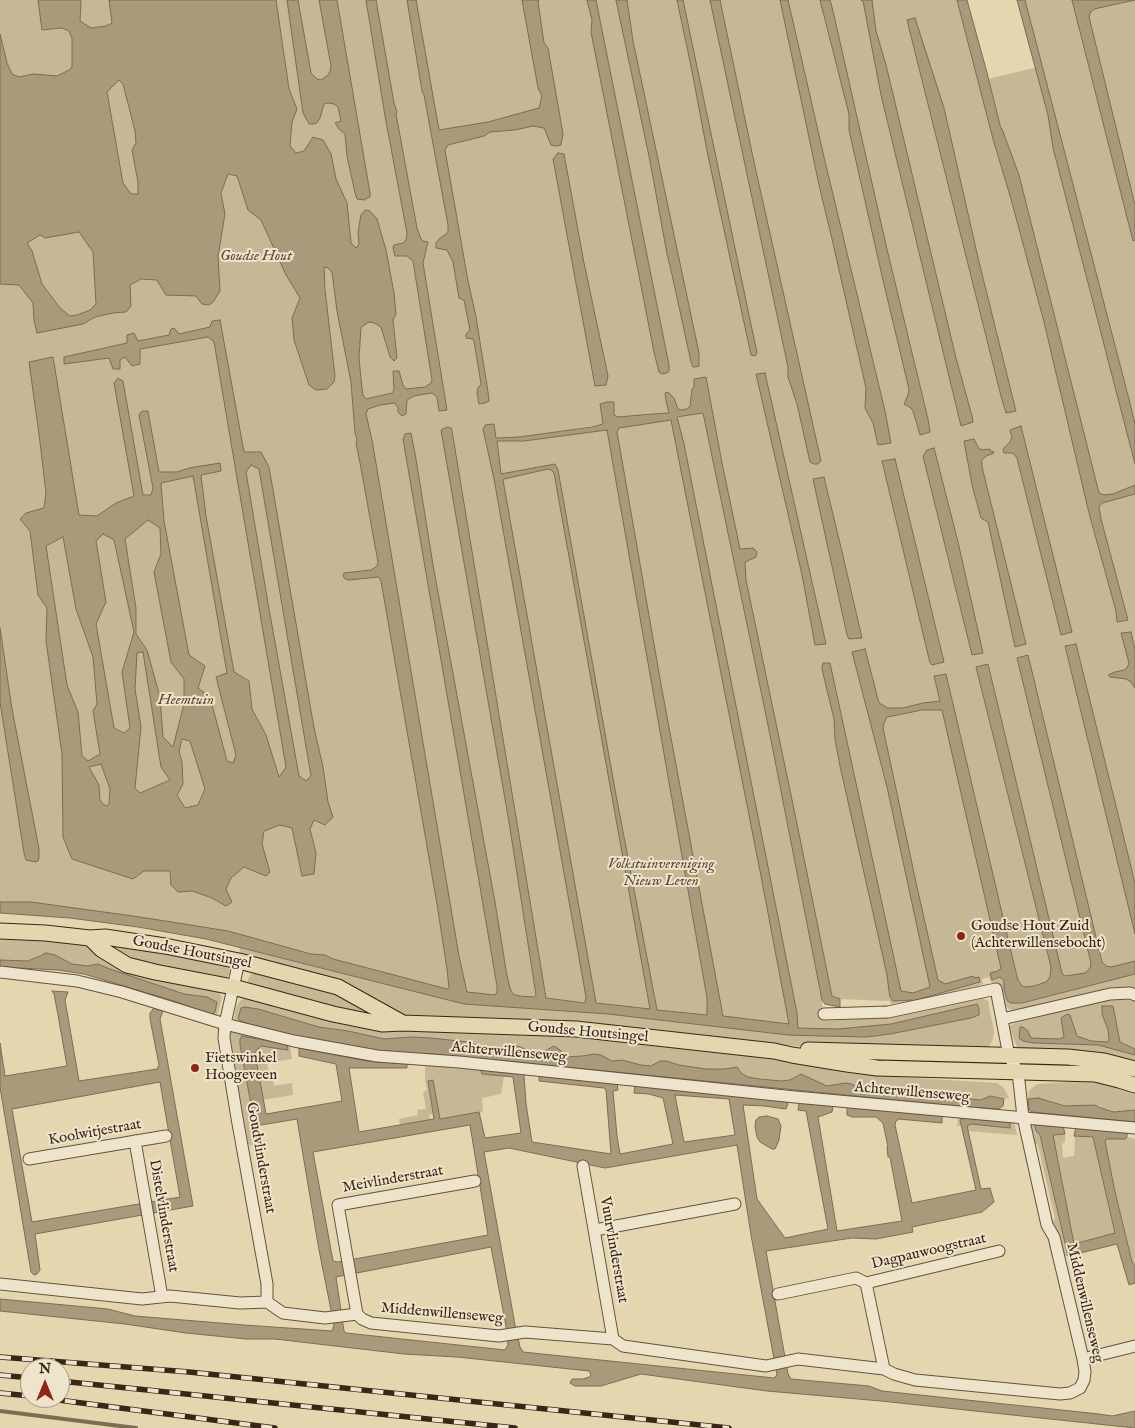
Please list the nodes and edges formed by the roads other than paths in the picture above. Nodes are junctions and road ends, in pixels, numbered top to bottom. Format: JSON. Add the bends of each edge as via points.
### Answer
{"nodes":[{"id":1,"x":0,"y":931,"type":"edge"},
{"id":2,"x":90,"y":938,"type":"junction"},
{"id":3,"x":239,"y":961,"type":"junction"},
{"id":4,"x":0,"y":972,"type":"edge"},
{"id":5,"x":233,"y":987,"type":"junction"},
{"id":6,"x":1135,"y":995,"type":"edge"},
{"id":7,"x":824,"y":1014,"type":"dead end"},
{"id":8,"x":1002,"y":1019,"type":"junction"},
{"id":9,"x":402,"y":1023,"type":"junction"},
{"id":10,"x":225,"y":1024,"type":"junction"},
{"id":11,"x":774,"y":1050,"type":"junction"},
{"id":12,"x":1009,"y":1056,"type":"junction"},
{"id":13,"x":1135,"y":1069,"type":"edge"},
{"id":14,"x":1018,"y":1072,"type":"junction"},
{"id":15,"x":1135,"y":1085,"type":"edge"},
{"id":16,"x":1023,"y":1117,"type":"junction"},
{"id":17,"x":1135,"y":1128,"type":"edge"},
{"id":18,"x":166,"y":1136,"type":"dead end"},
{"id":19,"x":135,"y":1141,"type":"junction"},
{"id":20,"x":28,"y":1159,"type":"dead end"},
{"id":21,"x":583,"y":1166,"type":"dead end"},
{"id":22,"x":475,"y":1181,"type":"dead end"},
{"id":23,"x":736,"y":1204,"type":"dead end"},
{"id":24,"x":595,"y":1230,"type":"junction"},
{"id":25,"x":999,"y":1251,"type":"dead end"},
{"id":26,"x":866,"y":1282,"type":"junction"},
{"id":27,"x":0,"y":1284,"type":"edge"},
{"id":28,"x":778,"y":1294,"type":"dead end"},
{"id":29,"x":162,"y":1297,"type":"junction"},
{"id":30,"x":267,"y":1302,"type":"junction"},
{"id":31,"x":357,"y":1314,"type":"junction"},
{"id":32,"x":613,"y":1339,"type":"junction"},
{"id":33,"x":1135,"y":1346,"type":"edge"},
{"id":34,"x":1083,"y":1359,"type":"junction"},
{"id":35,"x":884,"y":1369,"type":"junction"}],
"edges":[{"from":1,"to":2,"type":"main road","name":"Goudse Houtsingel"},
{"from":2,"to":3,"type":"main road","name":"Goudse Houtsingel","via":[[148,943]]},
{"from":2,"to":5,"type":"main road","name":"Goudse Houtsingel","via":[[127,965]]},
{"from":3,"to":5,"type":"street","name":"Goudvlinderstraat"},
{"from":3,"to":9,"type":"main road","name":"Goudse Houtsingel","via":[[338,987]]},
{"from":4,"to":10,"type":"street","name":"Achterwillenseweg","via":[[77,981]]},
{"from":5,"to":9,"type":"main road","name":"Goudse Houtsingel","via":[[333,1014],[382,1024]]},
{"from":5,"to":10,"type":"street","name":"Goudvlinderstraat"},
{"from":6,"to":8,"type":"street","via":[[1110,994]]},
{"from":7,"to":8,"type":"street","via":[[888,1012],[996,989]]},
{"from":8,"to":12,"type":"street"},
{"from":9,"to":11,"type":"main road","name":"Goudse Houtsingel","via":[[576,1029]]},
{"from":10,"to":16,"type":"street","name":"Achterwillenseweg","via":[[376,1056]]},
{"from":10,"to":30,"type":"street","name":"Goudvlinderstraat","via":[[224,1038],[267,1284]]},
{"from":11,"to":12,"type":"main road","name":"Goudse Houtsingel"},
{"from":11,"to":14,"type":"main road","name":"Goudse Houtsingel","via":[[877,1068]]},
{"from":12,"to":13,"type":"main road","name":"Goudse Houtsingel","via":[[1068,1057]]},
{"from":12,"to":14,"type":"street"},
{"from":14,"to":15,"type":"main road","name":"Goudse Houtsingel","via":[[1095,1074]]},
{"from":14,"to":16,"type":"street"},
{"from":16,"to":17,"type":"street","name":"Achterwillenseweg"},
{"from":16,"to":34,"type":"street","name":"Middenwillenseweg","via":[[1047,1225],[1054,1237]]},
{"from":18,"to":19,"type":"street","name":"Koolwitjestraat"},
{"from":19,"to":20,"type":"street","name":"Koolwitjestraat"},
{"from":19,"to":29,"type":"street","name":"Distelvlinderstraat"},
{"from":21,"to":24,"type":"street","name":"Vuurvlinderstraat"},
{"from":22,"to":31,"type":"street","name":"Meivlinderstraat","via":[[338,1205]]},
{"from":23,"to":24,"type":"street"},
{"from":24,"to":32,"type":"street","name":"Vuurvlinderstraat"},
{"from":25,"to":26,"type":"street","name":"Dagpauwoogstraat"},
{"from":26,"to":28,"type":"street","name":"Dagpauwoogstraat","via":[[856,1278]]},
{"from":26,"to":35,"type":"street"},
{"from":27,"to":29,"type":"street","via":[[142,1299]]},
{"from":29,"to":30,"type":"street"},
{"from":30,"to":31,"type":"street","via":[[283,1313],[326,1318]]},
{"from":31,"to":32,"type":"street","name":"Middenwillenseweg","via":[[371,1323],[499,1336],[525,1332]]},
{"from":32,"to":35,"type":"street","name":"Middenwillenseweg","via":[[622,1346],[766,1366],[798,1359]]},
{"from":33,"to":34,"type":"street"},
{"from":34,"to":35,"type":"street","name":"Middenwillenseweg","via":[[1084,1380],[1080,1388],[1070,1394],[915,1380]]}]}
